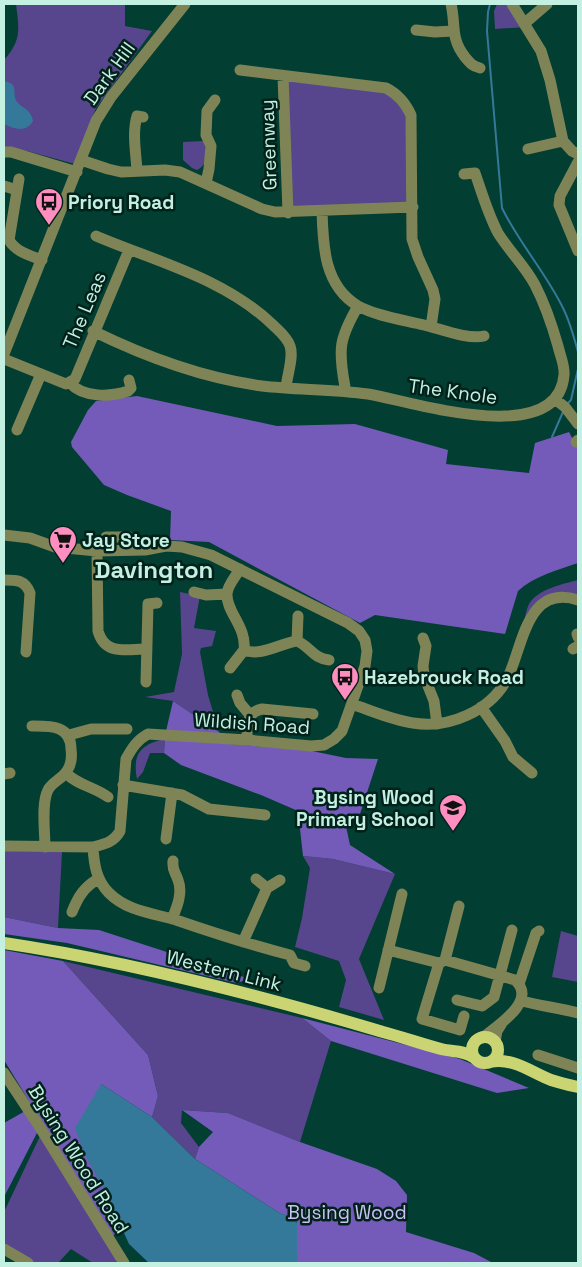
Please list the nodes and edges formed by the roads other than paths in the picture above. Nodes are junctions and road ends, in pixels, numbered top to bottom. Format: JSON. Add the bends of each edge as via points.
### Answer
{"nodes":[{"id":1,"x":185,"y":4,"type":"edge"},
{"id":2,"x":451,"y":4,"type":"edge"},
{"id":3,"x":512,"y":4,"type":"edge"},
{"id":4,"x":547,"y":4,"type":"edge"},
{"id":5,"x":525,"y":23,"type":"junction"},
{"id":6,"x":416,"y":30,"type":"dead end"},
{"id":7,"x":453,"y":31,"type":"junction"},
{"id":8,"x":480,"y":68,"type":"dead end"},
{"id":9,"x":240,"y":70,"type":"dead end"},
{"id":10,"x":283,"y":76,"type":"junction"},
{"id":11,"x":215,"y":100,"type":"dead end"},
{"id":12,"x":143,"y":117,"type":"dead end"},
{"id":13,"x":563,"y":141,"type":"junction"},
{"id":14,"x":528,"y":149,"type":"dead end"},
{"id":15,"x":4,"y":152,"type":"edge"},
{"id":16,"x":578,"y":154,"type":"edge"},
{"id":17,"x":82,"y":160,"type":"junction"},
{"id":18,"x":578,"y":162,"type":"edge"},
{"id":19,"x":137,"y":170,"type":"junction"},
{"id":20,"x":77,"y":172,"type":"junction"},
{"id":21,"x":464,"y":174,"type":"dead end"},
{"id":22,"x":206,"y":183,"type":"junction"},
{"id":23,"x":4,"y":186,"type":"edge"},
{"id":24,"x":413,"y":207,"type":"junction"},
{"id":25,"x":322,"y":211,"type":"junction"},
{"id":26,"x":288,"y":213,"type":"junction"},
{"id":27,"x":96,"y":235,"type":"dead end"},
{"id":28,"x":129,"y":250,"type":"junction"},
{"id":29,"x":578,"y":251,"type":"edge"},
{"id":30,"x":42,"y":260,"type":"junction"},
{"id":31,"x":358,"y":306,"type":"junction"},
{"id":32,"x":431,"y":327,"type":"junction"},
{"id":33,"x":8,"y":329,"type":"edge"},
{"id":34,"x":93,"y":332,"type":"junction"},
{"id":35,"x":484,"y":336,"type":"dead end"},
{"id":36,"x":4,"y":354,"type":"edge"},
{"id":37,"x":4,"y":359,"type":"edge"},
{"id":38,"x":41,"y":374,"type":"junction"},
{"id":39,"x":129,"y":380,"type":"dead end"},
{"id":40,"x":70,"y":383,"type":"junction"},
{"id":41,"x":345,"y":387,"type":"dead end"},
{"id":42,"x":286,"y":388,"type":"junction"},
{"id":43,"x":556,"y":400,"type":"junction"},
{"id":44,"x":578,"y":424,"type":"edge"},
{"id":45,"x":16,"y":430,"type":"dead end"},
{"id":46,"x":4,"y":535,"type":"edge"},
{"id":47,"x":106,"y":537,"type":"dead end"},
{"id":48,"x":131,"y":550,"type":"junction"},
{"id":49,"x":97,"y":551,"type":"junction"},
{"id":50,"x":240,"y":569,"type":"junction"},
{"id":51,"x":4,"y":580,"type":"edge"},
{"id":52,"x":194,"y":592,"type":"dead end"},
{"id":53,"x":227,"y":594,"type":"junction"},
{"id":54,"x":578,"y":600,"type":"edge"},
{"id":55,"x":158,"y":603,"type":"dead end"},
{"id":56,"x":302,"y":621,"type":"dead end"},
{"id":57,"x":297,"y":640,"type":"junction"},
{"id":58,"x":428,"y":644,"type":"dead end"},
{"id":59,"x":29,"y":645,"type":"dead end"},
{"id":60,"x":147,"y":649,"type":"junction"},
{"id":61,"x":244,"y":650,"type":"junction"},
{"id":62,"x":321,"y":661,"type":"dead end"},
{"id":63,"x":230,"y":668,"type":"dead end"},
{"id":64,"x":146,"y":682,"type":"dead end"},
{"id":65,"x":237,"y":696,"type":"dead end"},
{"id":66,"x":352,"y":704,"type":"junction"},
{"id":67,"x":481,"y":707,"type":"junction"},
{"id":68,"x":313,"y":714,"type":"dead end"},
{"id":69,"x":250,"y":715,"type":"junction"},
{"id":70,"x":437,"y":724,"type":"junction"},
{"id":71,"x":32,"y":726,"type":"dead end"},
{"id":72,"x":127,"y":729,"type":"dead end"},
{"id":73,"x":69,"y":736,"type":"junction"},
{"id":74,"x":247,"y":740,"type":"junction"},
{"id":75,"x":66,"y":773,"type":"junction"},
{"id":76,"x":532,"y":773,"type":"dead end"},
{"id":77,"x":123,"y":785,"type":"junction"},
{"id":78,"x":172,"y":793,"type":"junction"},
{"id":79,"x":103,"y":797,"type":"dead end"},
{"id":80,"x":265,"y":815,"type":"dead end"},
{"id":81,"x":169,"y":833,"type":"dead end"},
{"id":82,"x":4,"y":846,"type":"edge"},
{"id":83,"x":45,"y":847,"type":"junction"},
{"id":84,"x":93,"y":847,"type":"junction"},
{"id":85,"x":170,"y":867,"type":"dead end"},
{"id":86,"x":98,"y":879,"type":"junction"},
{"id":87,"x":256,"y":879,"type":"dead end"},
{"id":88,"x":280,"y":880,"type":"dead end"},
{"id":89,"x":267,"y":888,"type":"junction"},
{"id":90,"x":402,"y":894,"type":"dead end"},
{"id":91,"x":72,"y":905,"type":"dead end"},
{"id":92,"x":459,"y":906,"type":"dead end"},
{"id":93,"x":172,"y":919,"type":"junction"},
{"id":94,"x":512,"y":930,"type":"dead end"},
{"id":95,"x":539,"y":931,"type":"dead end"},
{"id":96,"x":4,"y":942,"type":"edge"},
{"id":97,"x":243,"y":942,"type":"junction"},
{"id":98,"x":388,"y":950,"type":"junction"},
{"id":99,"x":442,"y":962,"type":"junction"},
{"id":100,"x":296,"y":968,"type":"dead end"},
{"id":101,"x":499,"y":976,"type":"junction"},
{"id":102,"x":519,"y":984,"type":"junction"},
{"id":103,"x":379,"y":988,"type":"dead end"},
{"id":104,"x":457,"y":1000,"type":"dead end"},
{"id":105,"x":522,"y":1001,"type":"junction"},
{"id":106,"x":578,"y":1013,"type":"edge"},
{"id":107,"x":464,"y":1016,"type":"dead end"},
{"id":108,"x":505,"y":1019,"type":"junction"},
{"id":109,"x":478,"y":1040,"type":"junction"},
{"id":110,"x":496,"y":1044,"type":"junction"},
{"id":111,"x":432,"y":1046,"type":"junction"},
{"id":112,"x":538,"y":1055,"type":"dead end"},
{"id":113,"x":474,"y":1057,"type":"junction"},
{"id":114,"x":490,"y":1062,"type":"junction"},
{"id":115,"x":520,"y":1065,"type":"junction"},
{"id":116,"x":578,"y":1068,"type":"edge"},
{"id":117,"x":4,"y":1073,"type":"edge"},
{"id":118,"x":578,"y":1088,"type":"edge"},
{"id":119,"x":4,"y":1248,"type":"edge"},
{"id":120,"x":28,"y":1263,"type":"edge"},
{"id":121,"x":124,"y":1263,"type":"edge"}],
"edges":[{"from":1,"to":17,"type":"street","name":"Dark Hill","via":[[103,109]]},
{"from":2,"to":7,"type":"street"},
{"from":3,"to":5,"type":"street"},
{"from":4,"to":5,"type":"street"},
{"from":5,"to":13,"type":"street","via":[[541,51]]},
{"from":6,"to":7,"type":"street"},
{"from":7,"to":8,"type":"street","via":[[462,54],[472,66]]},
{"from":9,"to":10,"type":"street"},
{"from":10,"to":24,"type":"street","via":[[386,88],[399,96],[411,114]]},
{"from":10,"to":26,"type":"street","name":"Greenway"},
{"from":11,"to":22,"type":"street","via":[[207,111],[206,135],[212,146]]},
{"from":12,"to":19,"type":"street","via":[[137,116],[135,123]]},
{"from":13,"to":14,"type":"street"},
{"from":13,"to":16,"type":"street"},
{"from":15,"to":20,"type":"street"},
{"from":17,"to":19,"type":"street","via":[[121,172]]},
{"from":17,"to":20,"type":"street","name":"Dark Hill"},
{"from":18,"to":29,"type":"street","via":[[560,196],[559,205]]},
{"from":19,"to":22,"type":"street","via":[[173,170]]},
{"from":20,"to":30,"type":"street"},
{"from":21,"to":43,"type":"street","via":[[475,173],[498,232],[535,284],[544,304],[564,374]]},
{"from":22,"to":26,"type":"street","via":[[262,208]]},
{"from":23,"to":30,"type":"street","via":[[18,185],[9,240],[20,252]]},
{"from":24,"to":25,"type":"street"},
{"from":24,"to":32,"type":"street","via":[[412,238],[435,299]]},
{"from":25,"to":26,"type":"street"},
{"from":25,"to":31,"type":"street","via":[[328,267],[342,292]]},
{"from":27,"to":28,"type":"street"},
{"from":28,"to":34,"type":"street","name":"The Leas"},
{"from":28,"to":42,"type":"street","via":[[180,268],[225,289],[257,310],[289,344]]},
{"from":30,"to":33,"type":"street"},
{"from":31,"to":32,"type":"street"},
{"from":31,"to":41,"type":"street","via":[[343,336],[341,364]]},
{"from":32,"to":35,"type":"street","via":[[476,338]]},
{"from":33,"to":36,"type":"street"},
{"from":34,"to":40,"type":"street","name":"The Leas"},
{"from":34,"to":42,"type":"street","name":"The Knole","via":[[190,370],[233,381]]},
{"from":37,"to":38,"type":"street"},
{"from":38,"to":40,"type":"street"},
{"from":38,"to":45,"type":"street"},
{"from":39,"to":40,"type":"street","via":[[131,388],[128,391],[100,395],[74,388]]},
{"from":42,"to":43,"type":"street","name":"The Knole","via":[[363,394],[470,415],[512,416],[547,407]]},
{"from":43,"to":44,"type":"street"},
{"from":46,"to":49,"type":"street","name":"Wildish Road","via":[[30,538],[55,547]]},
{"from":47,"to":48,"type":"street","via":[[129,537]]},
{"from":48,"to":49,"type":"street","name":"Wildish Road"},
{"from":48,"to":50,"type":"street","name":"Wildish Road","via":[[182,547],[211,555]]},
{"from":49,"to":60,"type":"street","via":[[98,631],[101,640],[113,649]]},
{"from":50,"to":53,"type":"street"},
{"from":50,"to":66,"type":"street","name":"Wildish Road","via":[[359,631],[367,651]]},
{"from":51,"to":59,"type":"street","via":[[19,580],[30,593]]},
{"from":52,"to":53,"type":"street","via":[[205,599]]},
{"from":53,"to":61,"type":"street","via":[[245,640]]},
{"from":54,"to":67,"type":"street","via":[[556,598],[531,615],[506,680],[496,695]]},
{"from":55,"to":60,"type":"street","via":[[148,604]]},
{"from":56,"to":57,"type":"street"},
{"from":57,"to":61,"type":"street","via":[[268,649]]},
{"from":57,"to":62,"type":"street"},
{"from":58,"to":70,"type":"street","via":[[424,676],[434,702]]},
{"from":60,"to":64,"type":"street"},
{"from":61,"to":63,"type":"street"},
{"from":65,"to":69,"type":"street"},
{"from":66,"to":70,"type":"street","via":[[413,723]]},
{"from":66,"to":74,"type":"street","name":"Wildish Road","via":[[342,731],[324,745]]},
{"from":67,"to":70,"type":"street","via":[[469,715]]},
{"from":67,"to":76,"type":"street","via":[[513,757]]},
{"from":68,"to":69,"type":"street","via":[[299,709],[262,709]]},
{"from":69,"to":74,"type":"street"},
{"from":71,"to":73,"type":"street","via":[[48,721]]},
{"from":72,"to":73,"type":"street","via":[[91,728]]},
{"from":73,"to":75,"type":"street","via":[[72,753]]},
{"from":74,"to":77,"type":"street","name":"Wildish Road","via":[[148,734],[140,739],[126,759]]},
{"from":75,"to":79,"type":"street"},
{"from":75,"to":83,"type":"street","via":[[53,783],[45,800]]},
{"from":77,"to":78,"type":"street"},
{"from":77,"to":84,"type":"street","name":"Wildish Road","via":[[120,831],[107,844]]},
{"from":78,"to":80,"type":"street","via":[[209,809]]},
{"from":78,"to":81,"type":"street"},
{"from":82,"to":83,"type":"street","name":"Wildish Road"},
{"from":83,"to":84,"type":"street","name":"Wildish Road"},
{"from":84,"to":86,"type":"street"},
{"from":85,"to":93,"type":"street","via":[[178,880],[180,892]]},
{"from":86,"to":91,"type":"street"},
{"from":86,"to":93,"type":"street","via":[[121,903],[138,911]]},
{"from":87,"to":89,"type":"street"},
{"from":88,"to":89,"type":"street"},
{"from":89,"to":97,"type":"street"},
{"from":90,"to":98,"type":"street"},
{"from":92,"to":99,"type":"street"},
{"from":93,"to":97,"type":"street"},
{"from":94,"to":101,"type":"street"},
{"from":95,"to":102,"type":"street"},
{"from":96,"to":111,"type":"main road","name":"Western Link","via":[[239,992]]},
{"from":97,"to":100,"type":"street","via":[[290,955]]},
{"from":98,"to":99,"type":"street"},
{"from":98,"to":103,"type":"street"},
{"from":99,"to":101,"type":"street"},
{"from":99,"to":107,"type":"street","via":[[422,1019],[460,1030]]},
{"from":101,"to":102,"type":"street"},
{"from":101,"to":104,"type":"street","via":[[494,997],[482,1006]]},
{"from":102,"to":105,"type":"street"},
{"from":105,"to":106,"type":"street"},
{"from":105,"to":108,"type":"street"},
{"from":108,"to":109,"type":"street"},
{"from":108,"to":110,"type":"street","via":[[497,1032]]},
{"from":109,"to":110,"type":"main road","via":[[489,1038]]},
{"from":109,"to":111,"type":"main road","name":"Western Link","via":[[458,1046]]},
{"from":109,"to":113,"type":"main road","via":[[472,1050]]},
{"from":110,"to":114,"type":"main road","via":[[498,1054]]},
{"from":110,"to":115,"type":"main road"},
{"from":111,"to":113,"type":"main road","name":"Western Link"},
{"from":112,"to":116,"type":"street"},
{"from":113,"to":114,"type":"main road","via":[[483,1063]]},
{"from":114,"to":115,"type":"main road"},
{"from":115,"to":118,"type":"main road"},
{"from":117,"to":121,"type":"street","name":"Bysing Wood Road"},
{"from":119,"to":120,"type":"street"}]}
